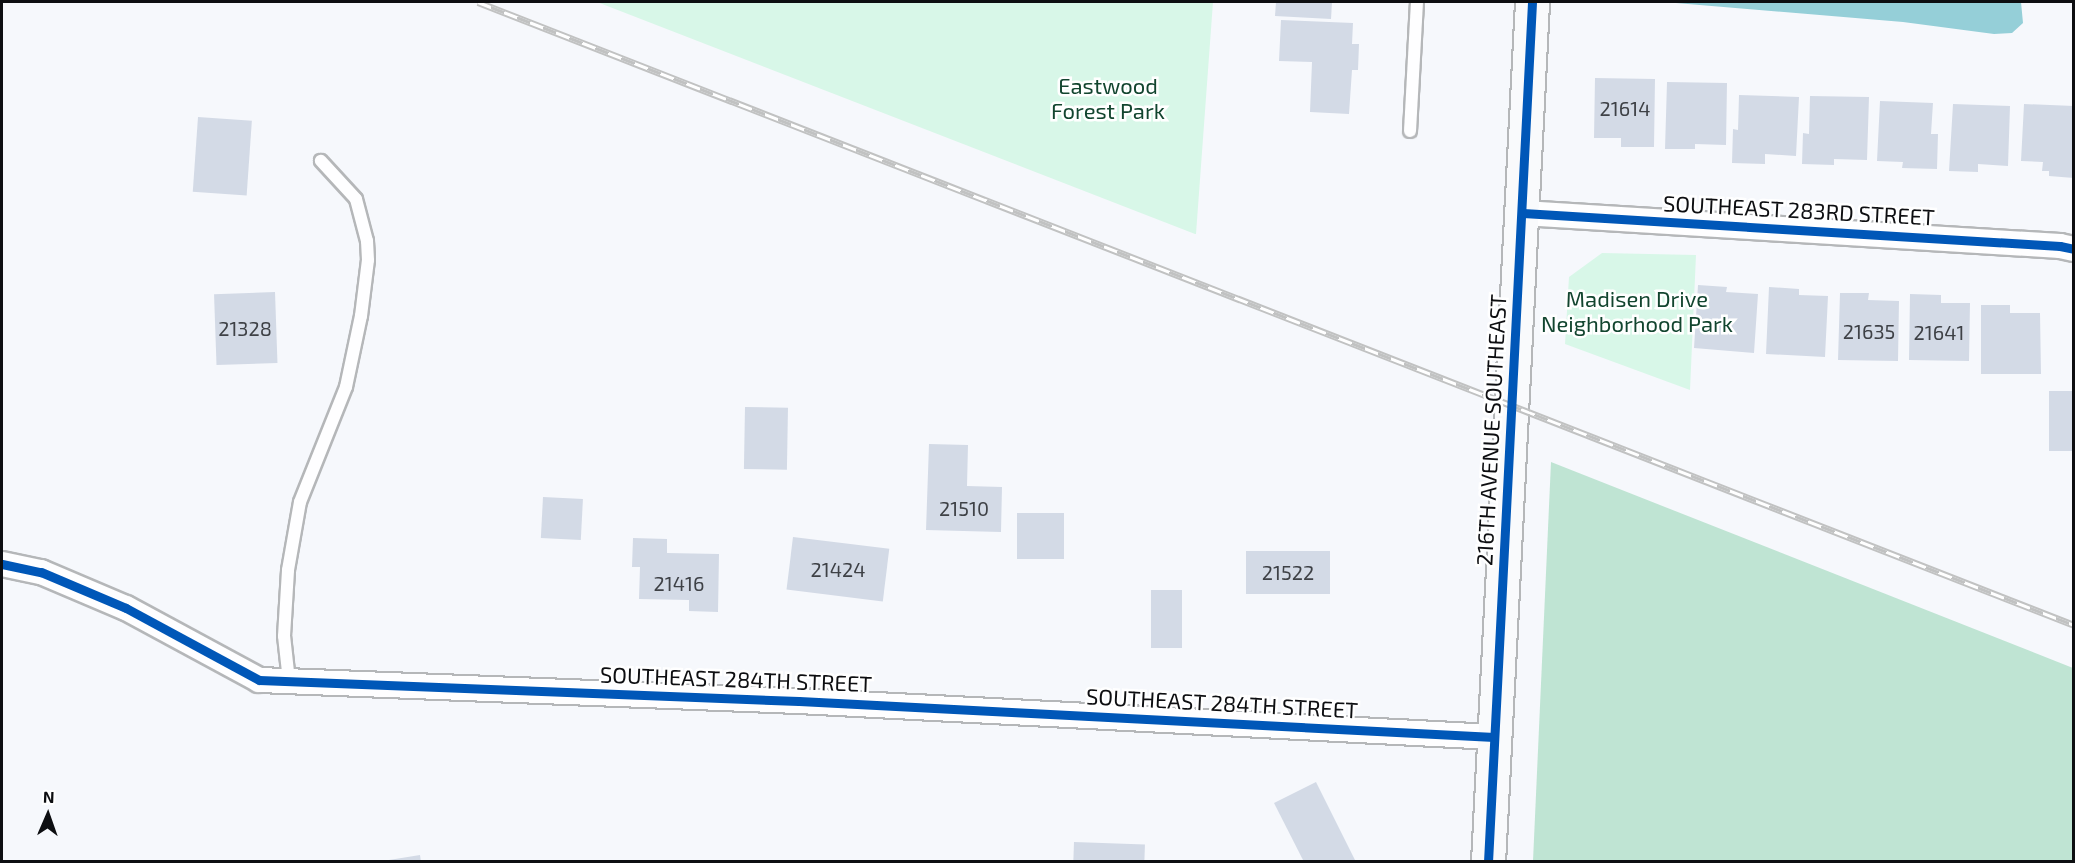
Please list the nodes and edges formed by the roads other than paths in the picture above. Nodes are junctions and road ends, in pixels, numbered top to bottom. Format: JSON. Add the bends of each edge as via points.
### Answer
{"nodes":[{"id":1,"x":1417,"y":2,"type":"edge"},
{"id":2,"x":1532,"y":2,"type":"edge"},
{"id":3,"x":1410,"y":131,"type":"dead end"},
{"id":4,"x":321,"y":161,"type":"dead end"},
{"id":5,"x":1522,"y":213,"type":"junction"},
{"id":6,"x":2073,"y":249,"type":"edge"},
{"id":7,"x":2,"y":564,"type":"edge"},
{"id":8,"x":289,"y":681,"type":"junction"},
{"id":9,"x":1494,"y":737,"type":"junction"},
{"id":10,"x":1488,"y":861,"type":"edge"}],
"edges":[{"from":1,"to":3,"type":"lane"},
{"from":2,"to":5,"type":"street","name":"216TH AVENUE SOUTHEAST"},
{"from":4,"to":8,"type":"lane","via":[[356,199],[368,260],[346,387],[300,502],[288,570],[284,636]]},
{"from":5,"to":6,"type":"street","name":"SOUTHEAST 283RD STREET"},
{"from":5,"to":9,"type":"street","name":"216TH AVENUE SOUTHEAST"},
{"from":7,"to":8,"type":"street","name":"SOUTHEAST 284TH STREET","via":[[40,572],[126,608],[259,680]]},
{"from":8,"to":9,"type":"street","name":"SOUTHEAST 284TH STREET","via":[[799,700]]},
{"from":9,"to":10,"type":"street","name":"216TH AVENUE SOUTHEAST"}]}
